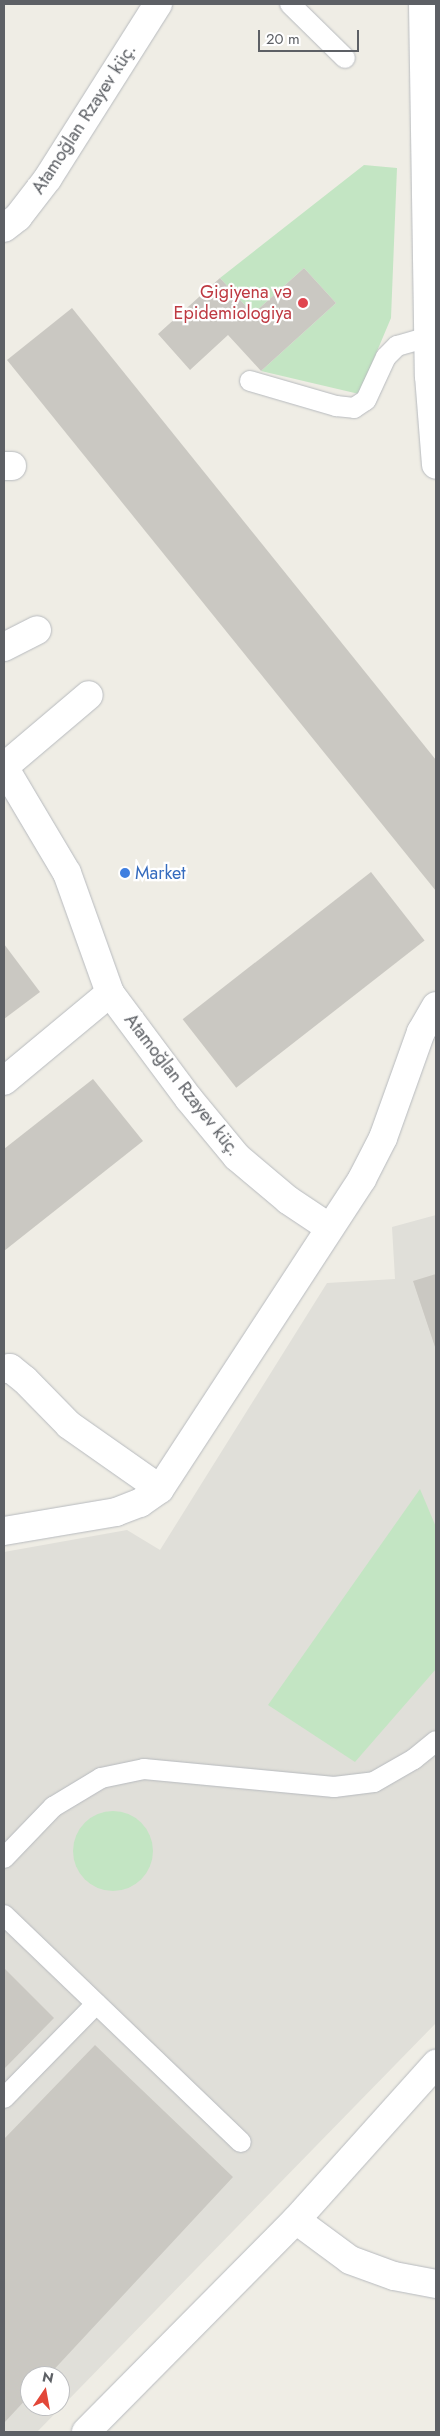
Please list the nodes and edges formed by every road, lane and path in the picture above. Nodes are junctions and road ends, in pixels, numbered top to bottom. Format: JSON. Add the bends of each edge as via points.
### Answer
{"nodes":[{"id":1,"x":158,"y":4,"type":"edge"},
{"id":2,"x":290,"y":4,"type":"edge"},
{"id":3,"x":423,"y":4,"type":"edge"},
{"id":4,"x":345,"y":58,"type":"dead end"},
{"id":5,"x":4,"y":228,"type":"edge"},
{"id":6,"x":430,"y":338,"type":"junction"},
{"id":7,"x":250,"y":381,"type":"dead end"},
{"id":8,"x":436,"y":465,"type":"edge"},
{"id":9,"x":37,"y":630,"type":"dead end"},
{"id":10,"x":4,"y":647,"type":"edge"},
{"id":11,"x":89,"y":695,"type":"dead end"},
{"id":12,"x":4,"y":767,"type":"edge"},
{"id":13,"x":110,"y":993,"type":"junction"},
{"id":14,"x":436,"y":1006,"type":"edge"},
{"id":15,"x":4,"y":1082,"type":"edge"},
{"id":16,"x":330,"y":1228,"type":"junction"},
{"id":17,"x":4,"y":1369,"type":"edge"},
{"id":18,"x":160,"y":1488,"type":"junction"},
{"id":19,"x":4,"y":1531,"type":"edge"},
{"id":20,"x":436,"y":1741,"type":"edge"},
{"id":21,"x":4,"y":1858,"type":"edge"},
{"id":22,"x":4,"y":1915,"type":"edge"},
{"id":23,"x":96,"y":2004,"type":"junction"},
{"id":24,"x":436,"y":2064,"type":"edge"},
{"id":25,"x":4,"y":2098,"type":"edge"},
{"id":26,"x":241,"y":2142,"type":"dead end"},
{"id":27,"x":296,"y":2220,"type":"junction"},
{"id":28,"x":436,"y":2284,"type":"edge"},
{"id":29,"x":86,"y":2432,"type":"edge"}],
"edges":[{"from":1,"to":5,"type":"street","name":"Atamoğlan Rzayev küç.","via":[[48,178],[18,217]]},
{"from":2,"to":4,"type":"lane"},
{"from":3,"to":6,"type":"street"},
{"from":6,"to":7,"type":"lane","via":[[397,346],[386,357],[366,400],[354,408]]},
{"from":6,"to":8,"type":"street","via":[[429,376]]},
{"from":9,"to":10,"type":"street"},
{"from":11,"to":12,"type":"street","name":"Atamoğlan Rzayev küç."},
{"from":12,"to":13,"type":"street","name":"Atamoğlan Rzayev küç.","via":[[68,873]]},
{"from":13,"to":15,"type":"street"},
{"from":13,"to":16,"type":"street","name":"Atamoğlan Rzayev küç.","via":[[189,1100],[237,1157],[288,1200]]},
{"from":14,"to":16,"type":"street","via":[[421,1032],[383,1138]]},
{"from":16,"to":18,"type":"street"},
{"from":17,"to":18,"type":"street","via":[[10,1368],[25,1380],[69,1425]]},
{"from":18,"to":19,"type":"street","via":[[140,1503],[116,1512]]},
{"from":20,"to":21,"type":"lane","via":[[414,1759],[374,1782],[334,1787],[144,1769],[101,1778],[54,1807]]},
{"from":22,"to":23,"type":"lane"},
{"from":23,"to":25,"type":"lane"},
{"from":23,"to":26,"type":"lane"},
{"from":24,"to":27,"type":"street"},
{"from":27,"to":28,"type":"street","via":[[350,2260],[394,2276]]},
{"from":27,"to":29,"type":"street"}]}
